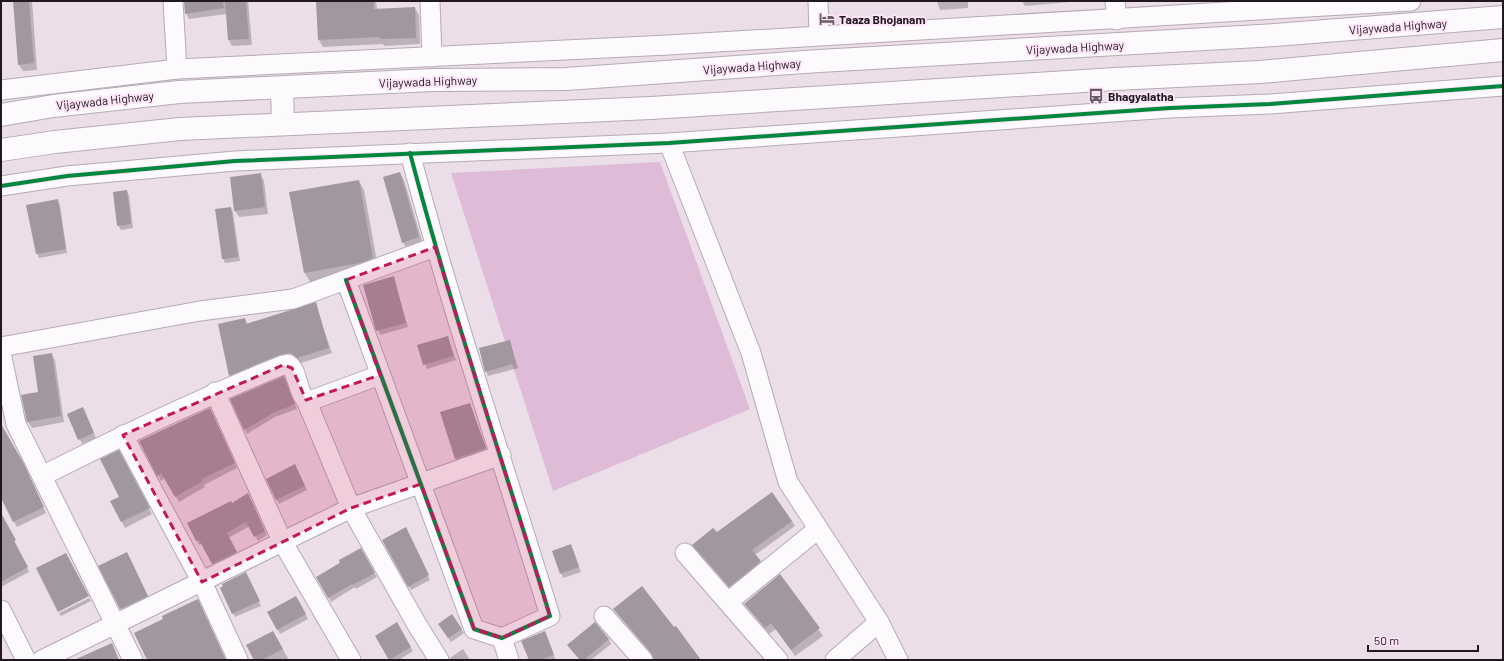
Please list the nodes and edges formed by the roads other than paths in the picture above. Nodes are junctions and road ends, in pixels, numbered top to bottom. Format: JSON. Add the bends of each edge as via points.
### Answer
{"nodes":[{"id":1,"x":173,"y":1,"type":"edge"},
{"id":2,"x":430,"y":1,"type":"edge"},
{"id":3,"x":818,"y":1,"type":"edge"},
{"id":4,"x":1116,"y":1,"type":"edge"},
{"id":5,"x":1411,"y":1,"type":"edge"},
{"id":6,"x":1250,"y":5,"type":"edge"},
{"id":7,"x":1503,"y":17,"type":"edge"},
{"id":8,"x":1117,"y":20,"type":"junction"},
{"id":9,"x":818,"y":35,"type":"junction"},
{"id":10,"x":1503,"y":50,"type":"edge"},
{"id":11,"x":432,"y":57,"type":"junction"},
{"id":12,"x":177,"y":69,"type":"junction"},
{"id":13,"x":1503,"y":86,"type":"edge"},
{"id":14,"x":282,"y":89,"type":"junction"},
{"id":15,"x":1,"y":90,"type":"edge"},
{"id":16,"x":1,"y":115,"type":"edge"},
{"id":17,"x":283,"y":124,"type":"junction"},
{"id":18,"x":670,"y":143,"type":"junction"},
{"id":19,"x":1,"y":150,"type":"edge"},
{"id":20,"x":410,"y":153,"type":"junction"},
{"id":21,"x":1,"y":186,"type":"edge"},
{"id":22,"x":435,"y":247,"type":"junction"},
{"id":23,"x":346,"y":280,"type":"junction"},
{"id":24,"x":1,"y":348,"type":"edge"},
{"id":25,"x":1,"y":353,"type":"edge"},
{"id":26,"x":380,"y":375,"type":"junction"},
{"id":27,"x":215,"y":392,"type":"junction"},
{"id":28,"x":306,"y":400,"type":"junction"},
{"id":29,"x":123,"y":435,"type":"junction"},
{"id":30,"x":501,"y":455,"type":"junction"},
{"id":31,"x":42,"y":476,"type":"junction"},
{"id":32,"x":420,"y":484,"type":"junction"},
{"id":33,"x":351,"y":508,"type":"junction"},
{"id":34,"x":818,"y":529,"type":"junction"},
{"id":35,"x":282,"y":541,"type":"junction"},
{"id":36,"x":685,"y":553,"type":"dead end"},
{"id":37,"x":202,"y":582,"type":"junction"},
{"id":38,"x":728,"y":602,"type":"junction"},
{"id":39,"x":1,"y":610,"type":"edge"},
{"id":40,"x":604,"y":616,"type":"dead end"},
{"id":41,"x":879,"y":622,"type":"junction"},
{"id":42,"x":117,"y":624,"type":"junction"},
{"id":43,"x":502,"y":638,"type":"junction"},
{"id":44,"x":26,"y":660,"type":"edge"},
{"id":45,"x":42,"y":660,"type":"edge"},
{"id":46,"x":133,"y":660,"type":"edge"},
{"id":47,"x":238,"y":660,"type":"edge"},
{"id":48,"x":352,"y":660,"type":"edge"},
{"id":49,"x":440,"y":660,"type":"edge"},
{"id":50,"x":509,"y":660,"type":"edge"},
{"id":51,"x":643,"y":660,"type":"edge"},
{"id":52,"x":778,"y":660,"type":"edge"},
{"id":53,"x":835,"y":660,"type":"edge"},
{"id":54,"x":898,"y":660,"type":"edge"}],
"edges":[{"from":1,"to":12,"type":"street"},
{"from":2,"to":11,"type":"street"},
{"from":3,"to":9,"type":"street"},
{"from":4,"to":8,"type":"street"},
{"from":5,"to":6,"type":"street","via":[[1321,7]]},
{"from":6,"to":8,"type":"street"},
{"from":7,"to":14,"type":"highway","name":"Vijaywada Highway","via":[[1275,35],[819,61],[566,79],[433,80]]},
{"from":8,"to":9,"type":"street"},
{"from":9,"to":11,"type":"street"},
{"from":10,"to":17,"type":"highway","via":[[1260,72],[651,108]]},
{"from":11,"to":12,"type":"street"},
{"from":12,"to":15,"type":"street"},
{"from":13,"to":18,"type":"street","via":[[1270,104],[1170,108]]},
{"from":14,"to":16,"type":"highway","name":"Vijaywada Highway","via":[[179,92],[53,106]]},
{"from":14,"to":17,"type":"highway"},
{"from":17,"to":19,"type":"highway","via":[[172,130]]},
{"from":18,"to":20,"type":"street"},
{"from":18,"to":34,"type":"street","via":[[751,353],[788,482]]},
{"from":20,"to":21,"type":"street","via":[[235,161],[67,176]]},
{"from":20,"to":22,"type":"street"},
{"from":22,"to":23,"type":"street"},
{"from":22,"to":30,"type":"street"},
{"from":23,"to":24,"type":"street","via":[[292,299],[200,311]]},
{"from":23,"to":26,"type":"street"},
{"from":25,"to":31,"type":"street","via":[[16,424]]},
{"from":26,"to":28,"type":"street"},
{"from":26,"to":32,"type":"street"},
{"from":27,"to":28,"type":"street","via":[[288,364]]},
{"from":27,"to":29,"type":"street"},
{"from":27,"to":35,"type":"street"},
{"from":28,"to":33,"type":"street"},
{"from":29,"to":31,"type":"street"},
{"from":29,"to":37,"type":"street"},
{"from":30,"to":32,"type":"street"},
{"from":30,"to":43,"type":"street","via":[[550,616]]},
{"from":31,"to":42,"type":"street"},
{"from":32,"to":33,"type":"street"},
{"from":32,"to":43,"type":"street","via":[[474,629]]},
{"from":33,"to":35,"type":"street"},
{"from":33,"to":49,"type":"street","via":[[416,623]]},
{"from":34,"to":38,"type":"street"},
{"from":34,"to":41,"type":"street"},
{"from":35,"to":37,"type":"street"},
{"from":35,"to":48,"type":"street"},
{"from":36,"to":38,"type":"street"},
{"from":37,"to":42,"type":"street"},
{"from":37,"to":47,"type":"street"},
{"from":38,"to":52,"type":"street"},
{"from":39,"to":44,"type":"street"},
{"from":40,"to":51,"type":"street"},
{"from":41,"to":53,"type":"street"},
{"from":41,"to":54,"type":"street"},
{"from":42,"to":45,"type":"street"},
{"from":42,"to":46,"type":"street"},
{"from":43,"to":50,"type":"street"}]}
